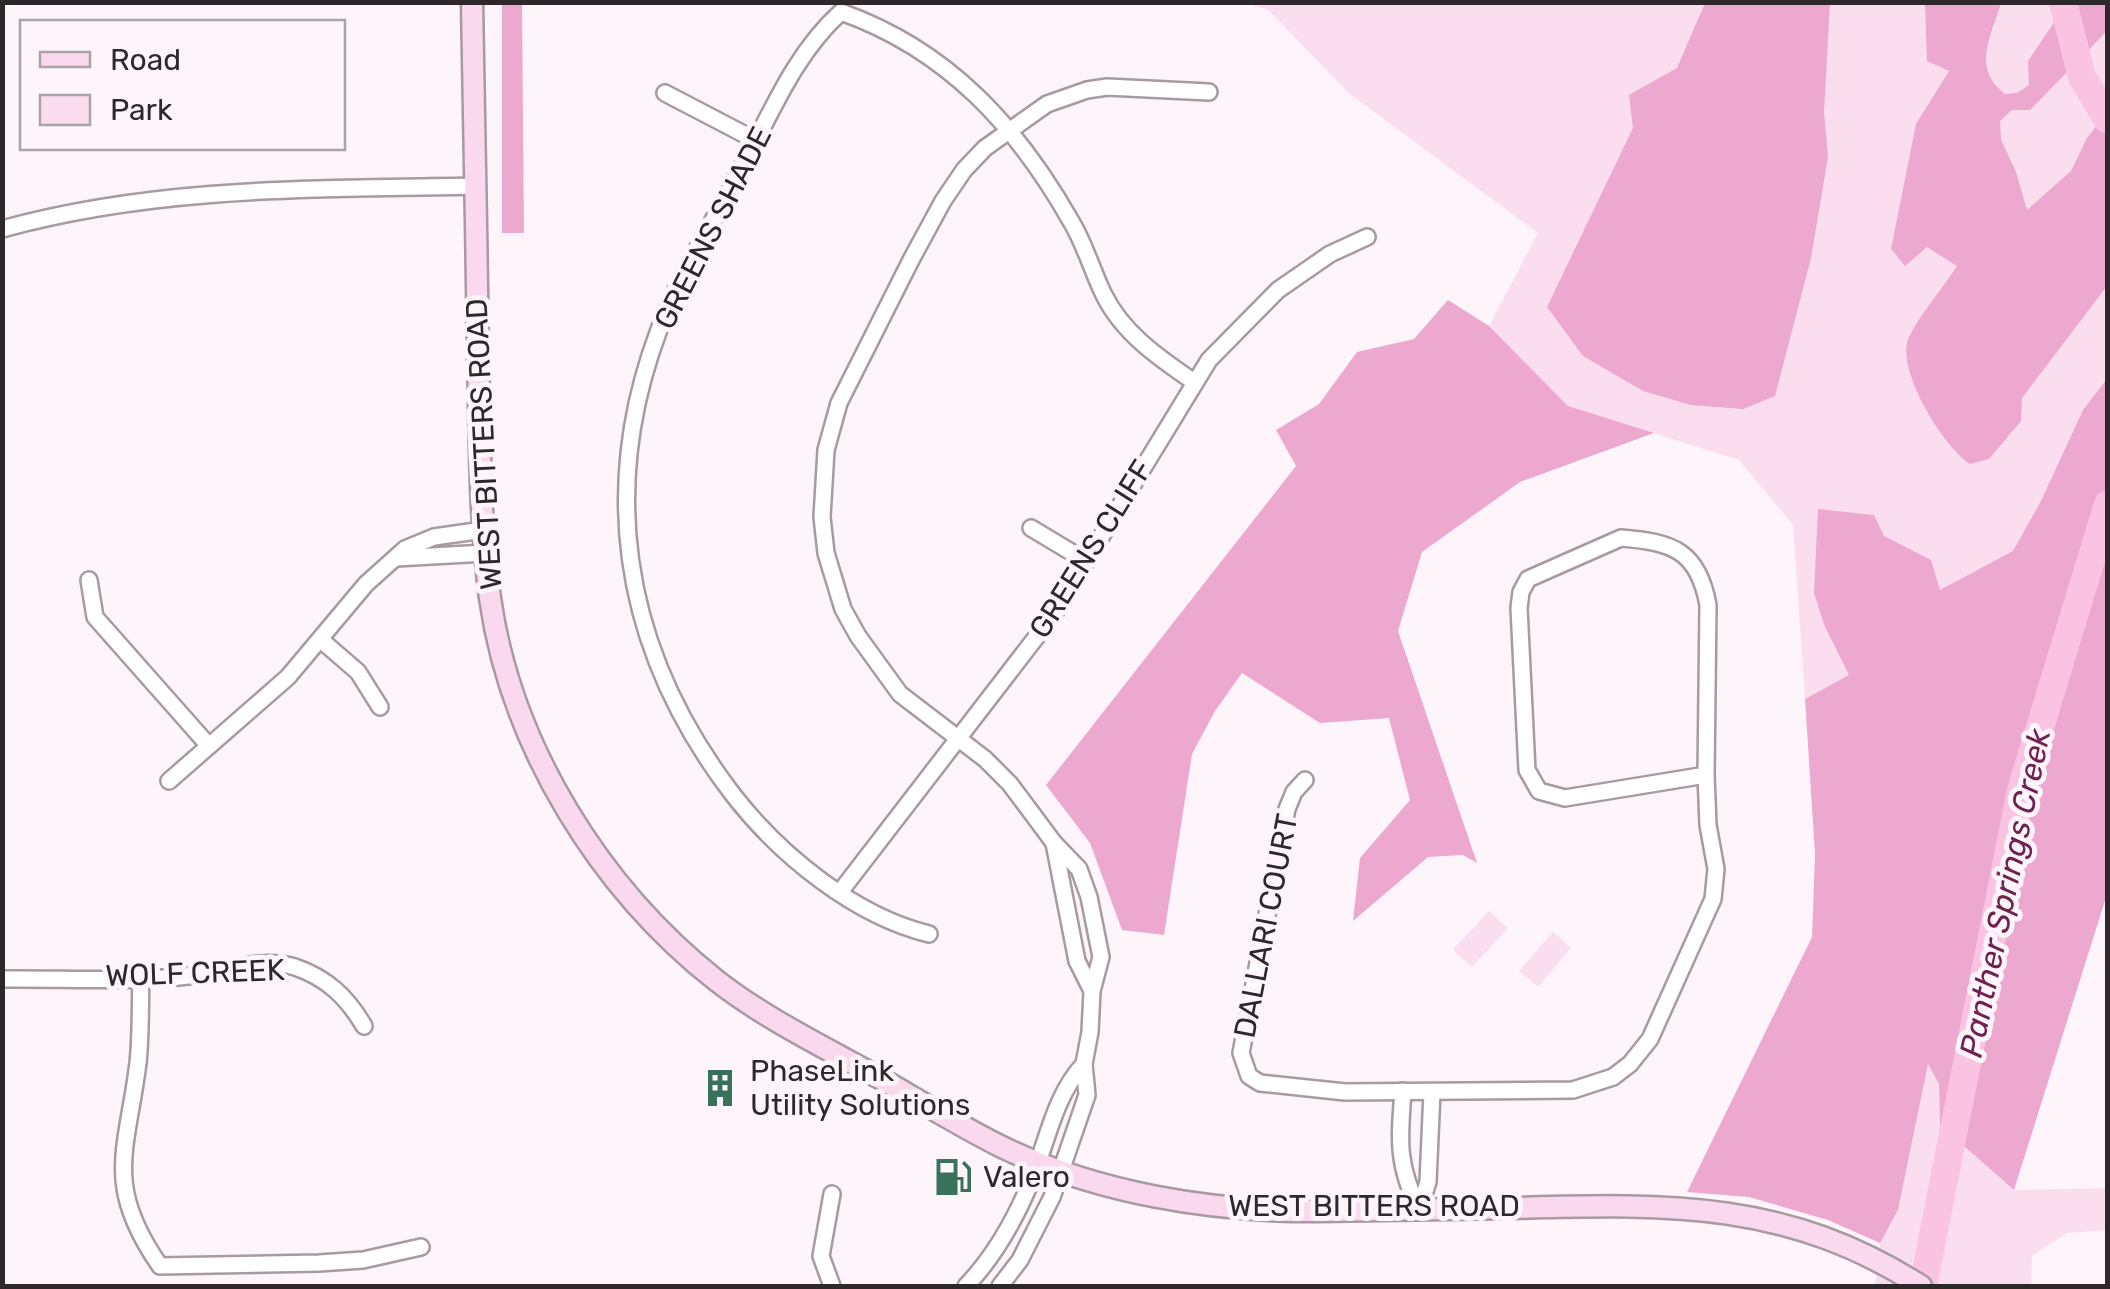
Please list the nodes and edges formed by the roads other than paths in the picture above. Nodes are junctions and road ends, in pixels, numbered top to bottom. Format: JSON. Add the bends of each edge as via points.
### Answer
{"nodes":[{"id":1,"x":472,"y":2,"type":"edge"},
{"id":2,"x":1209,"y":92,"type":"dead end"},
{"id":3,"x":665,"y":93,"type":"dead end"},
{"id":4,"x":1010,"y":128,"type":"junction"},
{"id":5,"x":756,"y":140,"type":"junction"},
{"id":6,"x":477,"y":186,"type":"junction"},
{"id":7,"x":2,"y":228,"type":"edge"},
{"id":8,"x":1367,"y":237,"type":"dead end"},
{"id":9,"x":1194,"y":382,"type":"junction"},
{"id":10,"x":1030,"y":528,"type":"dead end"},
{"id":11,"x":483,"y":530,"type":"junction"},
{"id":12,"x":423,"y":549,"type":"junction"},
{"id":13,"x":486,"y":553,"type":"junction"},
{"id":14,"x":1086,"y":561,"type":"junction"},
{"id":15,"x":89,"y":580,"type":"dead end"},
{"id":16,"x":322,"y":640,"type":"junction"},
{"id":17,"x":380,"y":707,"type":"dead end"},
{"id":18,"x":960,"y":739,"type":"junction"},
{"id":19,"x":208,"y":746,"type":"junction"},
{"id":20,"x":1706,"y":775,"type":"junction"},
{"id":21,"x":1304,"y":780,"type":"dead end"},
{"id":22,"x":169,"y":782,"type":"dead end"},
{"id":23,"x":1054,"y":843,"type":"junction"},
{"id":24,"x":840,"y":892,"type":"junction"},
{"id":25,"x":1092,"y":910,"type":"junction"},
{"id":26,"x":1067,"y":917,"type":"junction"},
{"id":27,"x":929,"y":934,"type":"dead end"},
{"id":28,"x":141,"y":977,"type":"junction"},
{"id":29,"x":2,"y":979,"type":"edge"},
{"id":30,"x":1092,"y":991,"type":"junction"},
{"id":31,"x":364,"y":1026,"type":"dead end"},
{"id":32,"x":1084,"y":1064,"type":"junction"},
{"id":33,"x":1404,"y":1091,"type":"junction"},
{"id":34,"x":1432,"y":1092,"type":"junction"},
{"id":35,"x":1038,"y":1162,"type":"junction"},
{"id":36,"x":1061,"y":1170,"type":"junction"},
{"id":37,"x":832,"y":1194,"type":"dead end"},
{"id":38,"x":1419,"y":1210,"type":"junction"},
{"id":39,"x":421,"y":1247,"type":"dead end"},
{"id":40,"x":832,"y":1286,"type":"edge"},
{"id":41,"x":966,"y":1286,"type":"edge"},
{"id":42,"x":1000,"y":1286,"type":"edge"},
{"id":43,"x":1921,"y":1286,"type":"edge"}],
"edges":[{"from":1,"to":6,"type":"main road","name":"WEST BITTERS ROAD"},
{"from":2,"to":4,"type":"street","via":[[1088,90],[1046,104]]},
{"from":3,"to":5,"type":"street"},
{"from":4,"to":5,"type":"street","name":"GREENS SHADE","via":[[928,54],[841,12],[804,52]]},
{"from":4,"to":9,"type":"street","via":[[1076,229],[1114,312],[1148,350]]},
{"from":4,"to":18,"type":"street","via":[[964,170],[911,260],[839,402],[822,483],[826,553],[842,610],[900,694]]},
{"from":5,"to":24,"type":"street","name":"GREENS SHADE","via":[[669,305],[643,384],[626,509],[632,576],[652,652],[694,741],[768,834]]},
{"from":6,"to":7,"type":"street","via":[[197,194]]},
{"from":6,"to":11,"type":"main road","name":"WEST BITTERS ROAD"},
{"from":8,"to":9,"type":"street","name":"GREENS CLIFF","via":[[1278,290]]},
{"from":9,"to":14,"type":"street","name":"GREENS CLIFF"},
{"from":10,"to":14,"type":"street"},
{"from":11,"to":12,"type":"street"},
{"from":11,"to":13,"type":"main road","name":"WEST BITTERS ROAD"},
{"from":12,"to":13,"type":"street"},
{"from":12,"to":16,"type":"street","via":[[396,558],[366,584]]},
{"from":13,"to":35,"type":"main road","name":"WEST BITTERS ROAD","via":[[491,603],[522,715],[583,835],[627,892],[718,982],[774,1019]]},
{"from":14,"to":18,"type":"street","name":"GREENS CLIFF"},
{"from":15,"to":19,"type":"street","via":[[95,617]]},
{"from":16,"to":17,"type":"street","via":[[358,672]]},
{"from":16,"to":19,"type":"street"},
{"from":18,"to":23,"type":"street","via":[[1010,784]]},
{"from":18,"to":24,"type":"street","name":"GREENS CLIFF"},
{"from":19,"to":22,"type":"street"},
{"from":20,"to":20,"type":"street","via":[[1708,605],[1695,566],[1661,542],[1621,538],[1528,579],[1519,608],[1526,752],[1539,791],[1565,798]]},
{"from":20,"to":34,"type":"street","via":[[1713,900],[1638,1056],[1613,1077],[1572,1090]]},
{"from":21,"to":33,"type":"street","name":"DALLARI COURT","via":[[1287,809],[1241,1053],[1249,1076],[1260,1082]]},
{"from":23,"to":25,"type":"street","via":[[1079,868]]},
{"from":23,"to":26,"type":"street"},
{"from":24,"to":27,"type":"street","name":"GREENS SHADE","via":[[898,926]]},
{"from":25,"to":26,"type":"street"},
{"from":25,"to":30,"type":"street","via":[[1101,957]]},
{"from":26,"to":30,"type":"street"},
{"from":28,"to":29,"type":"street","name":"WOLF CREEK"},
{"from":28,"to":31,"type":"street","name":"WOLF CREEK","via":[[291,966],[339,991]]},
{"from":28,"to":39,"type":"street","via":[[138,1063],[122,1164],[132,1216],[160,1266],[319,1264]]},
{"from":30,"to":32,"type":"street"},
{"from":32,"to":35,"type":"street","via":[[1066,1083]]},
{"from":32,"to":36,"type":"street","via":[[1086,1095]]},
{"from":33,"to":34,"type":"street"},
{"from":33,"to":38,"type":"street","via":[[1403,1175]]},
{"from":34,"to":38,"type":"street","via":[[1428,1182]]},
{"from":35,"to":36,"type":"main road","name":"WEST BITTERS ROAD"},
{"from":35,"to":41,"type":"street","via":[[1004,1234]]},
{"from":36,"to":38,"type":"main road","name":"WEST BITTERS ROAD","via":[[1220,1206]]},
{"from":36,"to":42,"type":"street","via":[[1020,1260]]},
{"from":37,"to":40,"type":"street","via":[[821,1256]]},
{"from":38,"to":43,"type":"main road","name":"WEST BITTERS ROAD","via":[[1631,1205],[1744,1215],[1798,1229]]}]}
